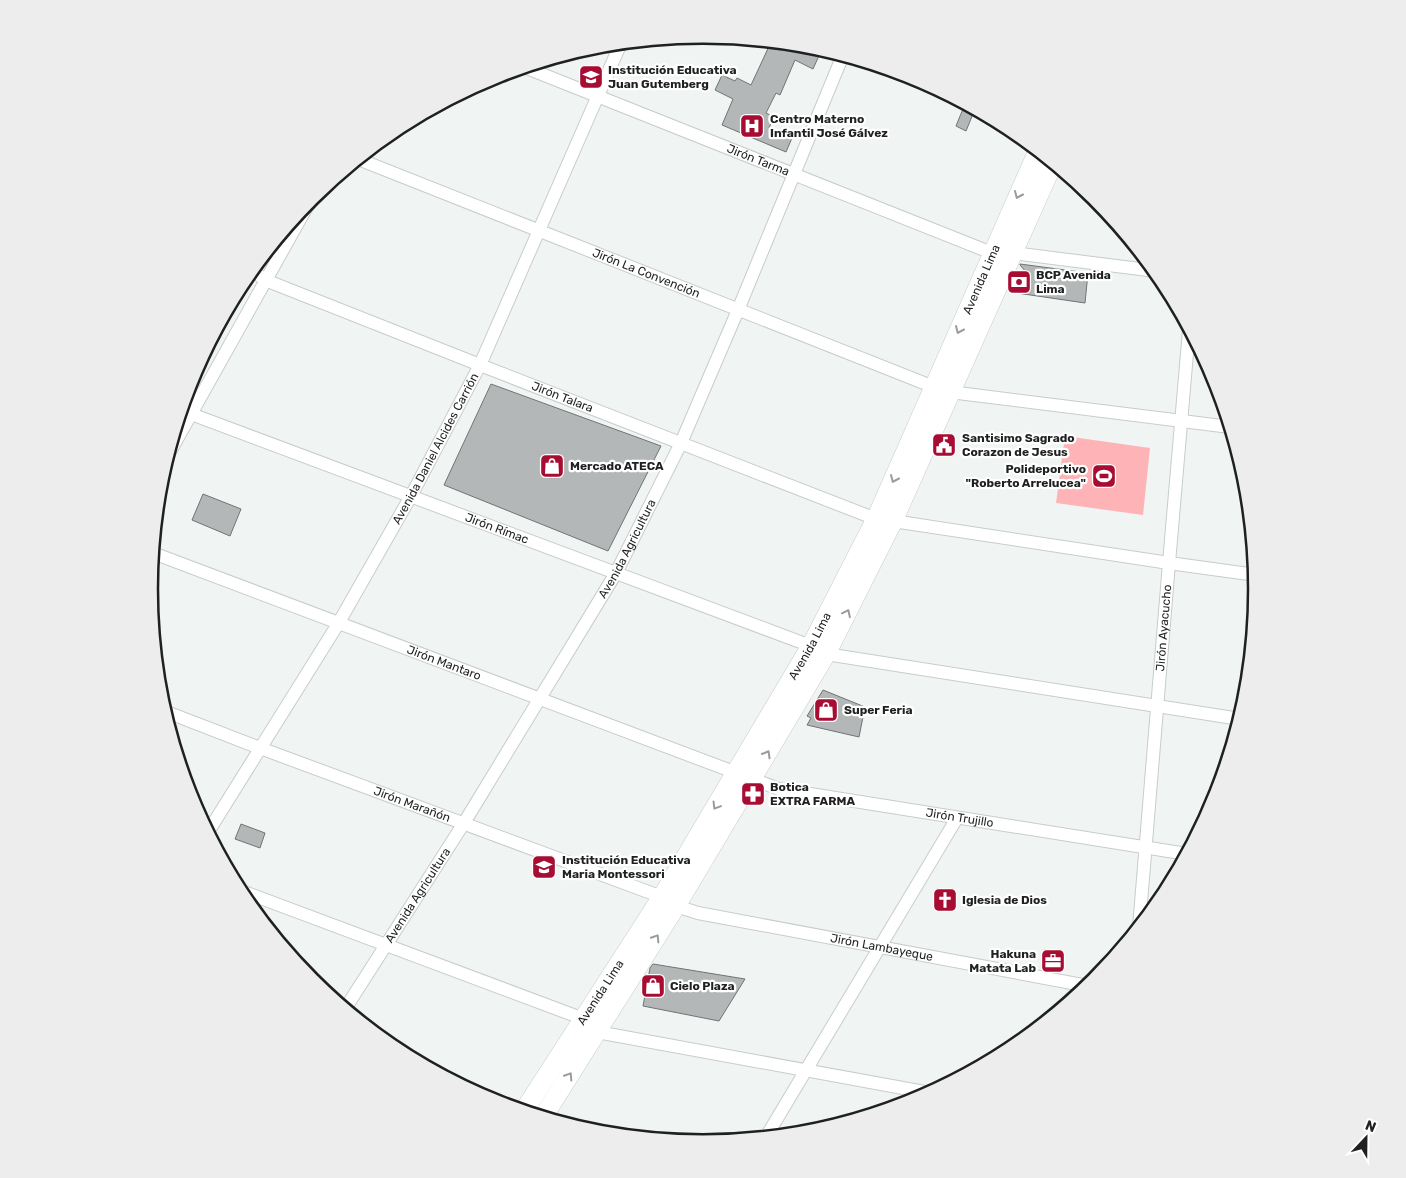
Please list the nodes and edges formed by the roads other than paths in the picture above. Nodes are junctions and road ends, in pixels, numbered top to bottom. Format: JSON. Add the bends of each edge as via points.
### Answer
{"nodes":[{"id":1,"x":618,"y":50,"type":"edge"},
{"id":2,"x":840,"y":61,"type":"edge"},
{"id":3,"x":534,"y":71,"type":"edge"},
{"id":4,"x":598,"y":97,"type":"junction"},
{"id":5,"x":1036,"y":156,"type":"edge"},
{"id":6,"x":364,"y":162,"type":"edge"},
{"id":7,"x":1050,"y":169,"type":"edge"},
{"id":8,"x":793,"y":174,"type":"junction"},
{"id":9,"x":296,"y":226,"type":"edge"},
{"id":10,"x":539,"y":231,"type":"junction"},
{"id":11,"x":992,"y":253,"type":"junction"},
{"id":12,"x":1013,"y":253,"type":"junction"},
{"id":13,"x":1145,"y":271,"type":"edge"},
{"id":14,"x":258,"y":275,"type":"edge"},
{"id":15,"x":265,"y":280,"type":"junction"},
{"id":16,"x":738,"y":310,"type":"junction"},
{"id":17,"x":1189,"y":342,"type":"edge"},
{"id":18,"x":480,"y":365,"type":"junction"},
{"id":19,"x":942,"y":390,"type":"junction"},
{"id":20,"x":191,"y":403,"type":"edge"},
{"id":21,"x":188,"y":412,"type":"edge"},
{"id":22,"x":1181,"y":421,"type":"junction"},
{"id":23,"x":1223,"y":425,"type":"edge"},
{"id":24,"x":681,"y":443,"type":"junction"},
{"id":25,"x":411,"y":496,"type":"junction"},
{"id":26,"x":884,"y":520,"type":"junction"},
{"id":27,"x":159,"y":556,"type":"edge"},
{"id":28,"x":1168,"y":563,"type":"junction"},
{"id":29,"x":616,"y":573,"type":"junction"},
{"id":30,"x":1248,"y":574,"type":"edge"},
{"id":31,"x":338,"y":624,"type":"junction"},
{"id":32,"x":819,"y":650,"type":"junction"},
{"id":33,"x":539,"y":700,"type":"junction"},
{"id":34,"x":1157,"y":706,"type":"junction"},
{"id":35,"x":172,"y":714,"type":"edge"},
{"id":36,"x":1233,"y":717,"type":"edge"},
{"id":37,"x":260,"y":748,"type":"junction"},
{"id":38,"x":744,"y":777,"type":"junction"},
{"id":39,"x":957,"y":818,"type":"junction"},
{"id":40,"x":464,"y":824,"type":"junction"},
{"id":41,"x":212,"y":826,"type":"edge"},
{"id":42,"x":1145,"y":848,"type":"junction"},
{"id":43,"x":1180,"y":853,"type":"edge"},
{"id":44,"x":252,"y":895,"type":"edge"},
{"id":45,"x":669,"y":901,"type":"junction"},
{"id":46,"x":1140,"y":915,"type":"edge"},
{"id":47,"x":386,"y":945,"type":"junction"},
{"id":48,"x":879,"y":946,"type":"junction"},
{"id":49,"x":1079,"y":984,"type":"edge"},
{"id":50,"x":349,"y":1004,"type":"edge"},
{"id":51,"x":590,"y":1025,"type":"junction"},
{"id":52,"x":807,"y":1071,"type":"junction"},
{"id":53,"x":917,"y":1091,"type":"edge"},
{"id":54,"x":528,"y":1105,"type":"edge"},
{"id":55,"x":546,"y":1111,"type":"edge"},
{"id":56,"x":770,"y":1130,"type":"edge"}],
"edges":[{"from":1,"to":4,"type":"street","name":"Avenida Daniel Alcides Carrión"},
{"from":2,"to":8,"type":"street","name":"Avenida Agricultura"},
{"from":3,"to":4,"type":"street","name":"Jirón Tarma"},
{"from":4,"to":8,"type":"street","name":"Jirón Tarma"},
{"from":4,"to":10,"type":"street","name":"Avenida Daniel Alcides Carrión"},
{"from":5,"to":11,"type":"main road","name":"Avenida Lima","one_way":true},
{"from":6,"to":10,"type":"street","name":"Jirón La Convención"},
{"from":7,"to":12,"type":"main road","name":"Avenida Lima"},
{"from":8,"to":11,"type":"street","name":"Jirón Tarma"},
{"from":8,"to":16,"type":"street","name":"Avenida Agricultura"},
{"from":9,"to":15,"type":"street"},
{"from":10,"to":16,"type":"street","name":"Jirón La Convención"},
{"from":10,"to":18,"type":"street","name":"Avenida Daniel Alcides Carrión"},
{"from":11,"to":19,"type":"main road","name":"Avenida Lima","one_way":true},
{"from":12,"to":13,"type":"street"},
{"from":12,"to":19,"type":"main road","name":"Avenida Lima"},
{"from":14,"to":15,"type":"street","name":"Jirón Talara"},
{"from":15,"to":18,"type":"street","name":"Jirón Talara"},
{"from":15,"to":20,"type":"street"},
{"from":16,"to":19,"type":"street","name":"Jirón La Convención"},
{"from":16,"to":24,"type":"street","name":"Avenida Agricultura"},
{"from":17,"to":22,"type":"street","name":"Jirón Ayacucho"},
{"from":18,"to":24,"type":"street","name":"Jirón Talara"},
{"from":18,"to":25,"type":"street","name":"Avenida Daniel Alcides Carrión"},
{"from":19,"to":22,"type":"street","name":"Jirón La Convención"},
{"from":19,"to":26,"type":"main road","name":"Avenida Lima"},
{"from":21,"to":25,"type":"street","name":"Jirón Rímac"},
{"from":22,"to":23,"type":"street","name":"Jirón La Convención"},
{"from":22,"to":28,"type":"street","name":"Jirón Ayacucho"},
{"from":24,"to":26,"type":"street","name":"Jirón Talara"},
{"from":24,"to":29,"type":"street","name":"Avenida Agricultura"},
{"from":25,"to":29,"type":"street","name":"Jirón Rímac"},
{"from":25,"to":31,"type":"street","name":"Avenida Daniel Alcides Carrión"},
{"from":26,"to":28,"type":"street","name":"Jirón Talara"},
{"from":26,"to":32,"type":"main road","name":"Avenida Lima"},
{"from":27,"to":31,"type":"street","name":"Jirón Mantaro"},
{"from":28,"to":30,"type":"street","name":"Jirón Talara"},
{"from":28,"to":34,"type":"street","name":"Jirón Ayacucho"},
{"from":29,"to":32,"type":"street","name":"Jirón Rímac"},
{"from":29,"to":33,"type":"street","name":"Avenida Agricultura"},
{"from":31,"to":33,"type":"street","name":"Jirón Mantaro"},
{"from":31,"to":37,"type":"street","name":"Avenida Daniel Alcides Carrión"},
{"from":32,"to":34,"type":"street","name":"Jirón Rímac"},
{"from":32,"to":38,"type":"main road","name":"Avenida Lima"},
{"from":33,"to":38,"type":"street","name":"Jirón Mantaro"},
{"from":33,"to":40,"type":"street","name":"Avenida Agricultura"},
{"from":34,"to":36,"type":"street","name":"Jirón Rímac"},
{"from":34,"to":42,"type":"street","name":"Jirón Ayacucho"},
{"from":35,"to":37,"type":"street","name":"Jirón Marañón"},
{"from":37,"to":40,"type":"street","name":"Jirón Marañón"},
{"from":37,"to":41,"type":"street","name":"Avenida Daniel Alcides Carrión"},
{"from":38,"to":39,"type":"street","name":"Jirón Trujillo","via":[[779,789]]},
{"from":38,"to":45,"type":"main road","name":"Avenida Lima"},
{"from":39,"to":42,"type":"street","name":"Jirón Trujillo"},
{"from":39,"to":48,"type":"street"},
{"from":40,"to":45,"type":"street","name":"Jirón Marañón"},
{"from":40,"to":47,"type":"street","name":"Avenida Agricultura"},
{"from":42,"to":43,"type":"street","name":"Jirón Trujillo"},
{"from":42,"to":46,"type":"street","name":"Jirón Ayacucho"},
{"from":44,"to":47,"type":"street"},
{"from":45,"to":48,"type":"street","name":"Jirón Lambayeque","via":[[698,913]]},
{"from":45,"to":51,"type":"main road","name":"Avenida Lima"},
{"from":47,"to":50,"type":"street","name":"Avenida Agricultura"},
{"from":47,"to":51,"type":"street"},
{"from":48,"to":49,"type":"street","name":"Jirón Lambayeque"},
{"from":48,"to":52,"type":"street"},
{"from":51,"to":52,"type":"street"},
{"from":51,"to":54,"type":"main road","name":"Avenida Lima"},
{"from":55,"to":51,"type":"main road","name":"Avenida Lima","one_way":true},
{"from":52,"to":53,"type":"street"},
{"from":52,"to":56,"type":"street"}]}
